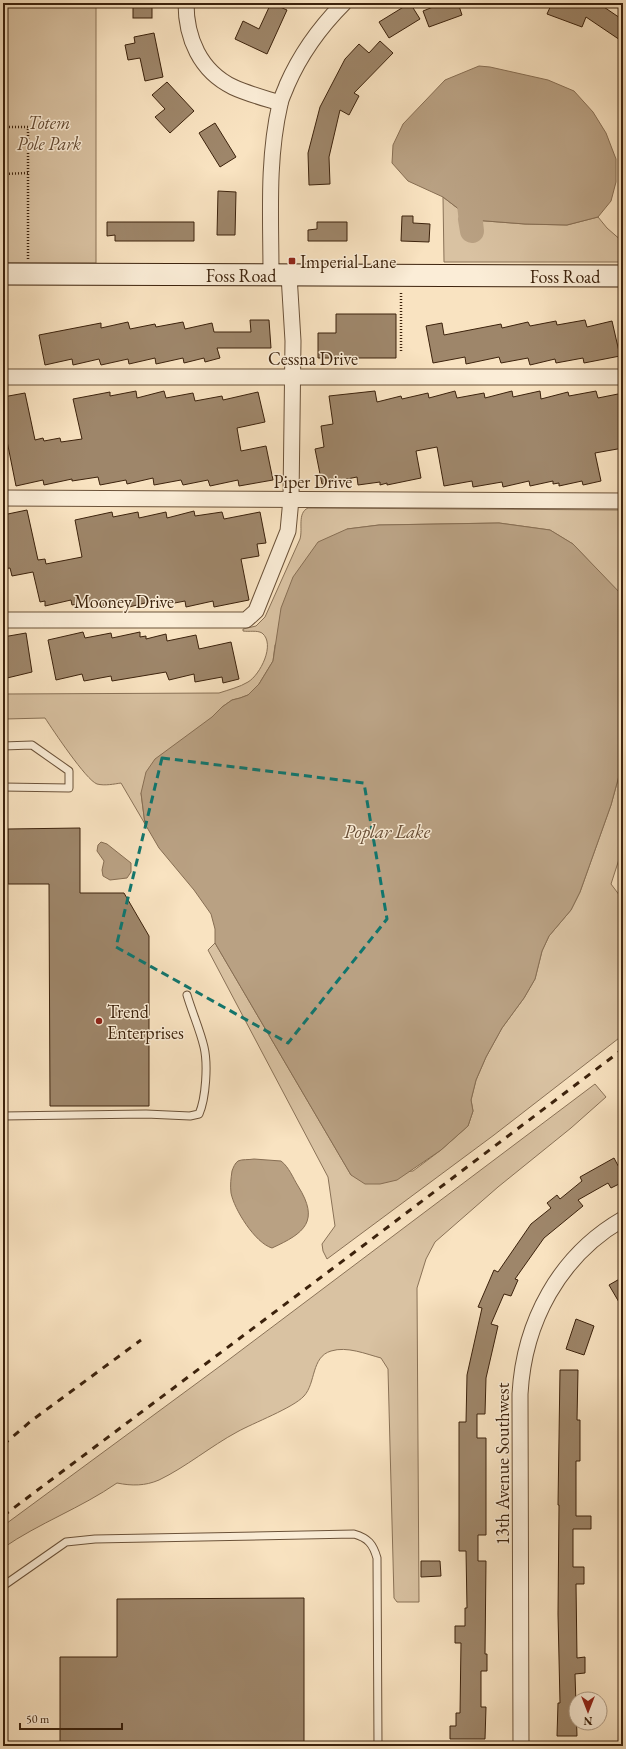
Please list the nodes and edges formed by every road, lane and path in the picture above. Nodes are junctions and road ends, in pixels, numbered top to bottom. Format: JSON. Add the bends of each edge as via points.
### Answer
{"nodes":[{"id":1,"x":186,"y":3,"type":"edge"},
{"id":2,"x":344,"y":3,"type":"edge"},
{"id":3,"x":280,"y":103,"type":"junction"},
{"id":4,"x":3,"y":127,"type":"edge"},
{"id":5,"x":3,"y":174,"type":"edge"},
{"id":6,"x":28,"y":174,"type":"junction"},
{"id":7,"x":28,"y":261,"type":"dead end"},
{"id":8,"x":3,"y":274,"type":"edge"},
{"id":9,"x":280,"y":275,"type":"junction"},
{"id":10,"x":623,"y":276,"type":"edge"},
{"id":11,"x":401,"y":293,"type":"dead end"},
{"id":12,"x":401,"y":353,"type":"dead end"},
{"id":13,"x":292,"y":377,"type":"junction"},
{"id":14,"x":623,"y":377,"type":"edge"},
{"id":15,"x":3,"y":378,"type":"edge"},
{"id":16,"x":3,"y":498,"type":"edge"},
{"id":17,"x":291,"y":500,"type":"junction"},
{"id":18,"x":623,"y":501,"type":"edge"},
{"id":19,"x":3,"y":620,"type":"edge"},
{"id":20,"x":3,"y":746,"type":"edge"},
{"id":21,"x":3,"y":787,"type":"edge"},
{"id":22,"x":187,"y":995,"type":"dead end"},
{"id":23,"x":3,"y":1116,"type":"edge"},
{"id":24,"x":623,"y":1219,"type":"edge"},
{"id":25,"x":3,"y":1586,"type":"edge"},
{"id":26,"x":378,"y":1746,"type":"edge"},
{"id":27,"x":521,"y":1746,"type":"edge"}],
"edges":[{"from":1,"to":3,"type":"street","via":[[189,34],[197,53],[208,68],[232,86]]},
{"from":2,"to":3,"type":"street","via":[[309,44]]},
{"from":3,"to":9,"type":"street","via":[[271,177]]},
{"from":4,"to":6,"type":"path","via":[[28,127]]},
{"from":5,"to":6,"type":"path"},
{"from":6,"to":7,"type":"path"},
{"from":8,"to":9,"type":"street","name":"Foss Road"},
{"from":9,"to":10,"type":"street","name":"Foss Road"},
{"from":9,"to":13,"type":"street","via":[[293,341]]},
{"from":11,"to":12,"type":"path"},
{"from":13,"to":14,"type":"street","name":"Cessna Drive"},
{"from":13,"to":15,"type":"street","name":"Cessna Drive"},
{"from":13,"to":17,"type":"street"},
{"from":16,"to":17,"type":"street","name":"Piper Drive"},
{"from":17,"to":18,"type":"street","name":"Piper Drive"},
{"from":17,"to":19,"type":"street","name":"Mooney Drive","via":[[288,531],[256,611],[246,620]]},
{"from":20,"to":21,"type":"lane","via":[[32,745],[69,771],[69,788]]},
{"from":22,"to":23,"type":"lane","via":[[204,1048],[205,1091],[199,1114]]},
{"from":24,"to":27,"type":"street","name":"13th Avenue Southwest","via":[[594,1239],[557,1279],[534,1323],[525,1352],[520,1394]]},
{"from":25,"to":26,"type":"lane","via":[[66,1542],[103,1539],[354,1534],[361,1536],[374,1548],[377,1558]]}]}
